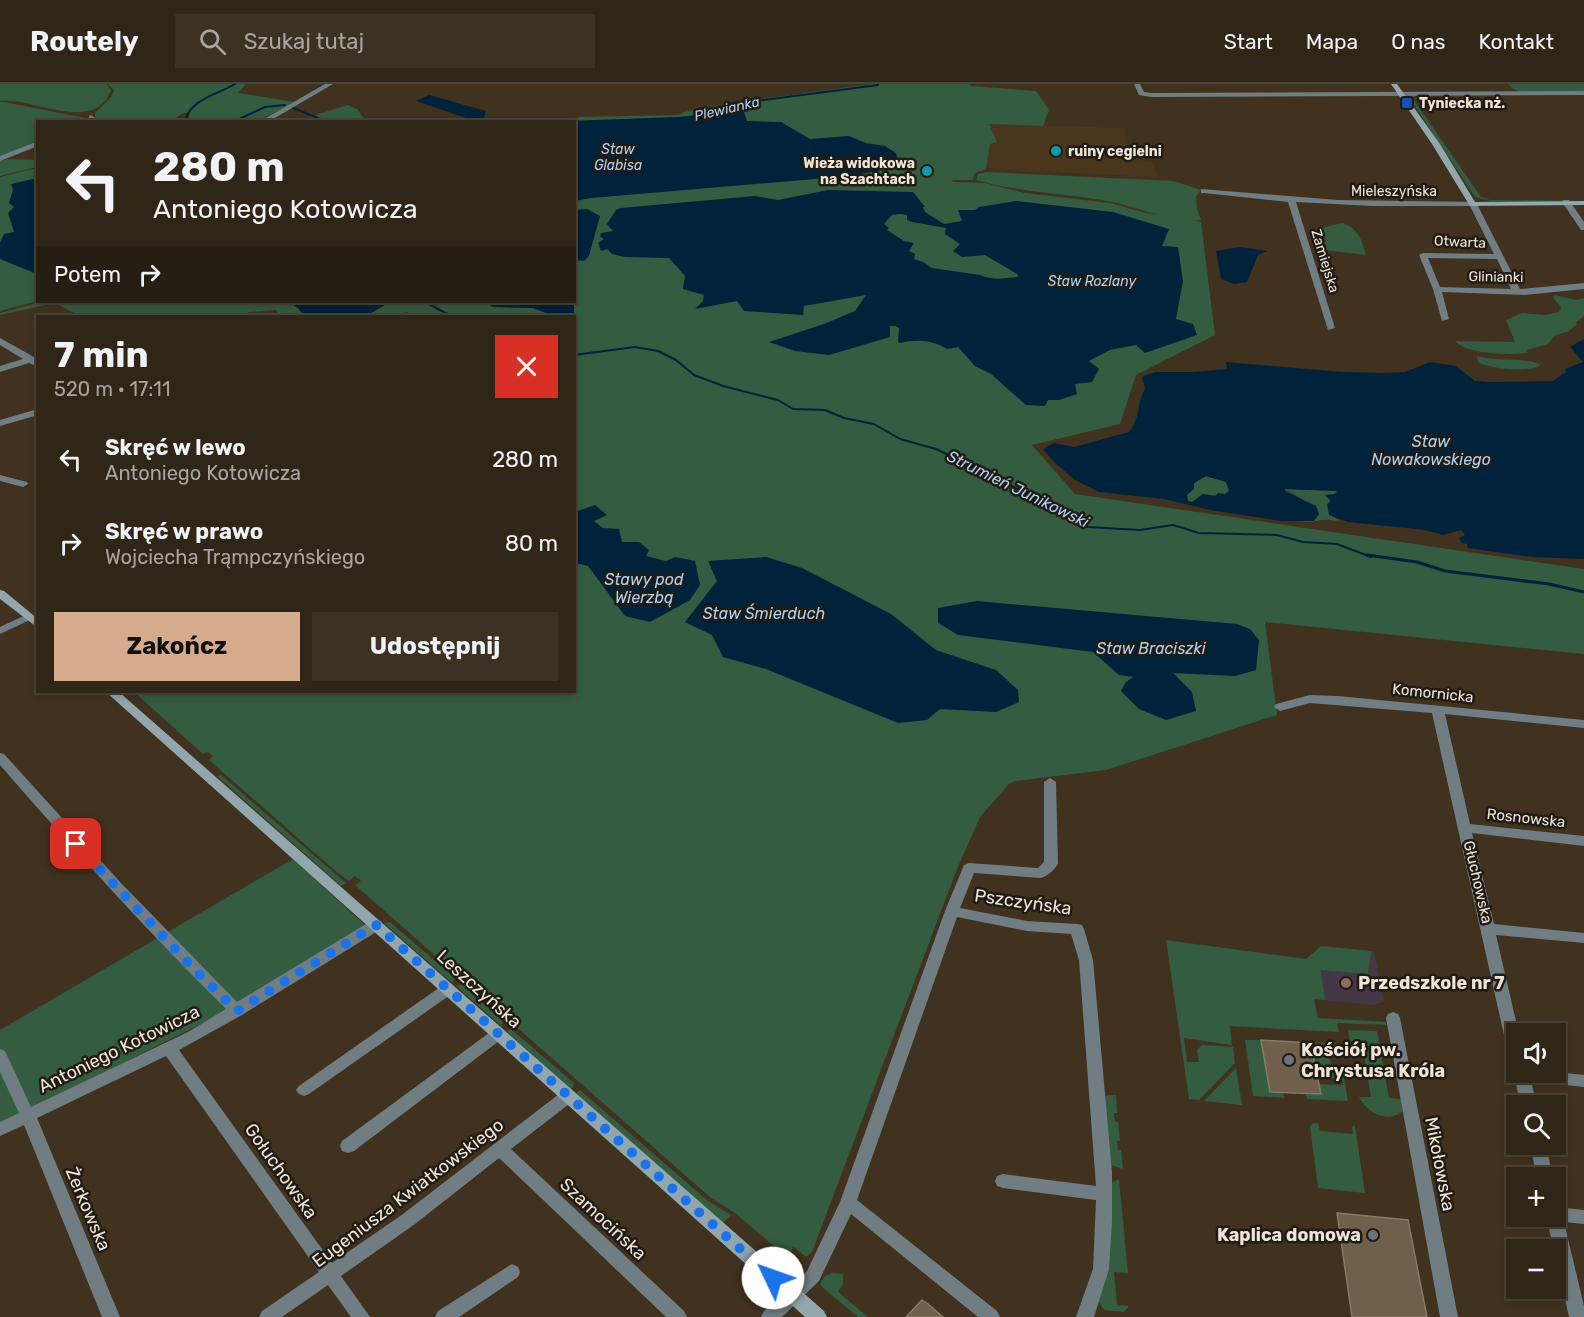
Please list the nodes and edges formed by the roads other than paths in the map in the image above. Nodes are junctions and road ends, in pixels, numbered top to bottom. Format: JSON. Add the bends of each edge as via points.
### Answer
{"nodes":[{"id":1,"x":330,"y":84,"type":"edge"},
{"id":2,"x":1137,"y":84,"type":"edge"},
{"id":3,"x":1394,"y":84,"type":"edge"},
{"id":4,"x":1401,"y":93,"type":"junction"},
{"id":5,"x":1584,"y":93,"type":"edge"},
{"id":6,"x":266,"y":120,"type":"edge"},
{"id":7,"x":36,"y":143,"type":"edge"},
{"id":8,"x":0,"y":159,"type":"edge"},
{"id":9,"x":1204,"y":191,"type":"dead end"},
{"id":10,"x":1292,"y":202,"type":"junction"},
{"id":11,"x":1566,"y":202,"type":"junction"},
{"id":12,"x":1584,"y":202,"type":"edge"},
{"id":13,"x":1473,"y":204,"type":"junction"},
{"id":14,"x":1584,"y":228,"type":"edge"},
{"id":15,"x":1498,"y":257,"type":"junction"},
{"id":16,"x":1584,"y":286,"type":"edge"},
{"id":17,"x":1437,"y":289,"type":"junction"},
{"id":18,"x":1517,"y":292,"type":"junction"},
{"id":19,"x":1445,"y":319,"type":"dead end"},
{"id":20,"x":1331,"y":328,"type":"dead end"},
{"id":21,"x":0,"y":341,"type":"edge"},
{"id":22,"x":34,"y":361,"type":"edge"},
{"id":23,"x":0,"y":369,"type":"edge"},
{"id":24,"x":36,"y":413,"type":"edge"},
{"id":25,"x":0,"y":423,"type":"edge"},
{"id":26,"x":0,"y":478,"type":"edge"},
{"id":27,"x":23,"y":484,"type":"dead end"},
{"id":28,"x":0,"y":593,"type":"edge"},
{"id":29,"x":33,"y":621,"type":"edge"},
{"id":30,"x":0,"y":631,"type":"edge"},
{"id":31,"x":113,"y":693,"type":"edge"},
{"id":32,"x":1280,"y":707,"type":"dead end"},
{"id":33,"x":1438,"y":711,"type":"junction"},
{"id":34,"x":1584,"y":724,"type":"edge"},
{"id":35,"x":0,"y":757,"type":"edge"},
{"id":36,"x":1050,"y":782,"type":"dead end"},
{"id":37,"x":1465,"y":828,"type":"junction"},
{"id":38,"x":1584,"y":841,"type":"edge"},
{"id":39,"x":951,"y":911,"type":"junction"},
{"id":40,"x":376,"y":925,"type":"junction"},
{"id":41,"x":1489,"y":929,"type":"junction"},
{"id":42,"x":1584,"y":938,"type":"edge"},
{"id":43,"x":448,"y":989,"type":"junction"},
{"id":44,"x":237,"y":1011,"type":"junction"},
{"id":45,"x":1394,"y":1018,"type":"dead end"},
{"id":46,"x":1509,"y":1023,"type":"edge"},
{"id":47,"x":498,"y":1034,"type":"junction"},
{"id":48,"x":169,"y":1048,"type":"junction"},
{"id":49,"x":0,"y":1055,"type":"edge"},
{"id":50,"x":1566,"y":1079,"type":"edge"},
{"id":51,"x":1584,"y":1082,"type":"edge"},
{"id":52,"x":304,"y":1090,"type":"dead end"},
{"id":53,"x":568,"y":1096,"type":"junction"},
{"id":54,"x":28,"y":1116,"type":"junction"},
{"id":55,"x":0,"y":1128,"type":"edge"},
{"id":56,"x":348,"y":1146,"type":"dead end"},
{"id":57,"x":501,"y":1150,"type":"junction"},
{"id":58,"x":1003,"y":1181,"type":"dead end"},
{"id":59,"x":1104,"y":1194,"type":"junction"},
{"id":60,"x":848,"y":1202,"type":"junction"},
{"id":61,"x":1566,"y":1216,"type":"edge"},
{"id":62,"x":1584,"y":1217,"type":"edge"},
{"id":63,"x":1558,"y":1227,"type":"edge"},
{"id":64,"x":512,"y":1272,"type":"dead end"},
{"id":65,"x":331,"y":1275,"type":"junction"},
{"id":66,"x":794,"y":1296,"type":"junction"},
{"id":67,"x":111,"y":1317,"type":"edge"},
{"id":68,"x":268,"y":1317,"type":"edge"},
{"id":69,"x":361,"y":1317,"type":"edge"},
{"id":70,"x":444,"y":1317,"type":"edge"},
{"id":71,"x":678,"y":1317,"type":"edge"},
{"id":72,"x":770,"y":1317,"type":"edge"},
{"id":73,"x":818,"y":1317,"type":"edge"},
{"id":74,"x":991,"y":1317,"type":"edge"},
{"id":75,"x":1085,"y":1317,"type":"edge"},
{"id":76,"x":1449,"y":1317,"type":"edge"},
{"id":77,"x":1578,"y":1317,"type":"edge"}],
"edges":[{"from":1,"to":6,"type":"street"},
{"from":2,"to":4,"type":"street","via":[[1141,94],[1151,95]]},
{"from":3,"to":4,"type":"street"},
{"from":4,"to":5,"type":"street"},
{"from":4,"to":13,"type":"street"},
{"from":7,"to":8,"type":"street"},
{"from":9,"to":10,"type":"street","name":"Mieleszyńska"},
{"from":10,"to":13,"type":"street","name":"Mieleszyńska"},
{"from":10,"to":20,"type":"street","name":"Zamiejska"},
{"from":11,"to":12,"type":"street","name":"Mieleszyńska"},
{"from":11,"to":13,"type":"street","name":"Mieleszyńska"},
{"from":11,"to":14,"type":"street"},
{"from":13,"to":15,"type":"street","name":"Otwarta"},
{"from":15,"to":17,"type":"street","name":"Otwarta","via":[[1423,255]]},
{"from":15,"to":18,"type":"street","name":"Otwarta"},
{"from":16,"to":18,"type":"street","name":"Glinianki"},
{"from":17,"to":18,"type":"street","name":"Glinianki"},
{"from":17,"to":19,"type":"street"},
{"from":21,"to":22,"type":"street"},
{"from":22,"to":23,"type":"street"},
{"from":24,"to":25,"type":"street"},
{"from":26,"to":27,"type":"street"},
{"from":28,"to":29,"type":"street"},
{"from":29,"to":30,"type":"street"},
{"from":31,"to":40,"type":"street","name":"Leszczyńska"},
{"from":32,"to":33,"type":"street","name":"Komornicka","via":[[1310,699]]},
{"from":33,"to":34,"type":"street","name":"Komornicka"},
{"from":33,"to":37,"type":"street","name":"Głuchowska"},
{"from":35,"to":44,"type":"street","via":[[76,844]]},
{"from":36,"to":39,"type":"street","name":"Pszczyńska","via":[[1051,864],[1041,873],[969,868]]},
{"from":37,"to":38,"type":"street","name":"Rosnowska"},
{"from":37,"to":41,"type":"street","name":"Głuchowska"},
{"from":39,"to":59,"type":"street","name":"Pszczyńska","via":[[1027,926],[1077,929],[1086,960]]},
{"from":39,"to":60,"type":"street","name":"Pszczyńska"},
{"from":40,"to":43,"type":"street","name":"Leszczyńska"},
{"from":40,"to":44,"type":"street","name":"Antoniego Kotowicza"},
{"from":41,"to":42,"type":"street"},
{"from":41,"to":46,"type":"street","name":"Głuchowska"},
{"from":43,"to":47,"type":"street","name":"Leszczyńska"},
{"from":43,"to":52,"type":"street"},
{"from":44,"to":48,"type":"street","name":"Antoniego Kotowicza"},
{"from":45,"to":76,"type":"street","name":"Mikołowska"},
{"from":47,"to":53,"type":"street","name":"Leszczyńska"},
{"from":47,"to":56,"type":"street"},
{"from":48,"to":54,"type":"street","name":"Antoniego Kotowicza"},
{"from":48,"to":65,"type":"street","name":"Gołuchowska"},
{"from":49,"to":54,"type":"street","name":"Żerkowska"},
{"from":50,"to":51,"type":"street"},
{"from":53,"to":57,"type":"street","name":"Eugeniusza Kwiatkowskiego"},
{"from":53,"to":66,"type":"street","name":"Leszczyńska"},
{"from":54,"to":55,"type":"street","name":"Antoniego Kotowicza"},
{"from":54,"to":67,"type":"street","name":"Żerkowska"},
{"from":57,"to":65,"type":"street","name":"Eugeniusza Kwiatkowskiego"},
{"from":57,"to":71,"type":"street","name":"Szamocińska"},
{"from":58,"to":59,"type":"street"},
{"from":59,"to":75,"type":"street","name":"Pszczyńska","via":[[1101,1269]]},
{"from":60,"to":66,"type":"street","name":"Pszczyńska","via":[[813,1276]]},
{"from":60,"to":74,"type":"street"},
{"from":61,"to":62,"type":"street"},
{"from":63,"to":77,"type":"street"},
{"from":64,"to":70,"type":"street"},
{"from":65,"to":68,"type":"street","name":"Eugeniusza Kwiatkowskiego"},
{"from":65,"to":69,"type":"street","name":"Gołuchowska"},
{"from":66,"to":72,"type":"street","name":"Pszczyńska"},
{"from":66,"to":73,"type":"street","name":"Leszczyńska"}]}
